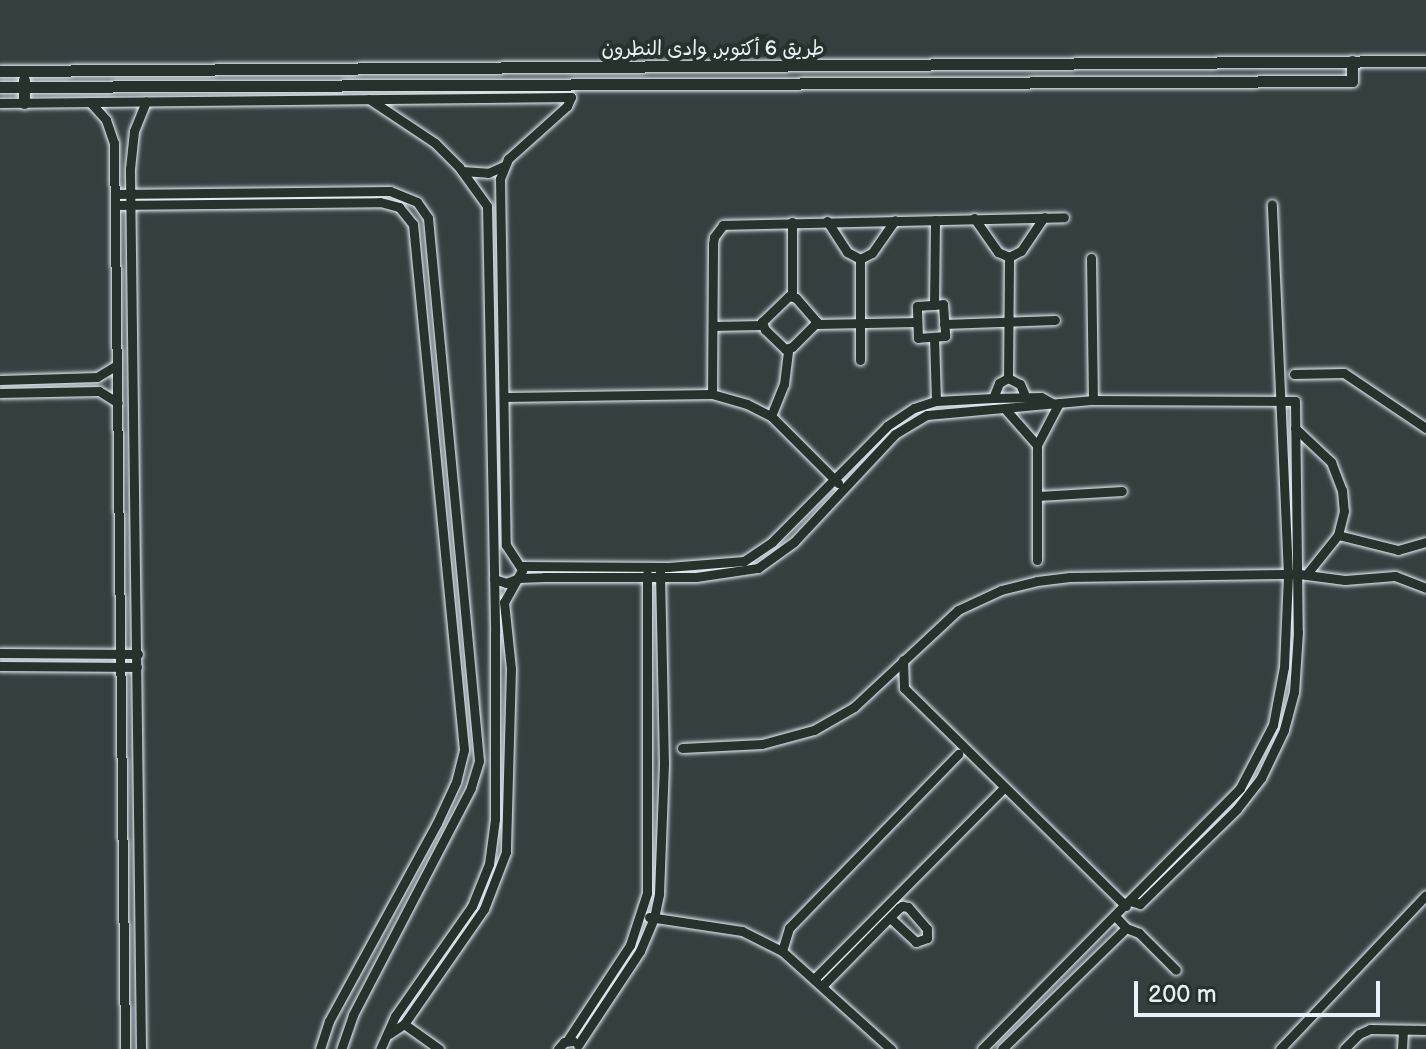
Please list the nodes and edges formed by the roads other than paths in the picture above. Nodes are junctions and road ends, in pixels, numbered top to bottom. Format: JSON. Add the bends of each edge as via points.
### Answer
{"nodes":[{"id":1,"x":1352,"y":61,"type":"junction"},
{"id":2,"x":1426,"y":61,"type":"edge"},
{"id":3,"x":0,"y":71,"type":"edge"},
{"id":4,"x":24,"y":71,"type":"junction"},
{"id":5,"x":0,"y":87,"type":"edge"},
{"id":6,"x":24,"y":87,"type":"junction"},
{"id":7,"x":368,"y":98,"type":"junction"},
{"id":8,"x":146,"y":101,"type":"junction"},
{"id":9,"x":90,"y":102,"type":"junction"},
{"id":10,"x":0,"y":103,"type":"edge"},
{"id":11,"x":24,"y":103,"type":"junction"},
{"id":12,"x":504,"y":166,"type":"junction"},
{"id":13,"x":130,"y":169,"type":"junction"},
{"id":14,"x":114,"y":170,"type":"junction"},
{"id":15,"x":462,"y":171,"type":"junction"},
{"id":16,"x":115,"y":200,"type":"junction"},
{"id":17,"x":131,"y":200,"type":"junction"},
{"id":18,"x":1272,"y":204,"type":"dead end"},
{"id":19,"x":1044,"y":217,"type":"junction"},
{"id":20,"x":1064,"y":217,"type":"dead end"},
{"id":21,"x":974,"y":218,"type":"junction"},
{"id":22,"x":895,"y":220,"type":"junction"},
{"id":23,"x":935,"y":220,"type":"junction"},
{"id":24,"x":489,"y":221,"type":"junction"},
{"id":25,"x":502,"y":221,"type":"junction"},
{"id":26,"x":827,"y":221,"type":"junction"},
{"id":27,"x":792,"y":222,"type":"junction"},
{"id":28,"x":489,"y":246,"type":"junction"},
{"id":29,"x":502,"y":246,"type":"junction"},
{"id":30,"x":1009,"y":257,"type":"junction"},
{"id":31,"x":1091,"y":258,"type":"dead end"},
{"id":32,"x":860,"y":259,"type":"junction"},
{"id":33,"x":490,"y":290,"type":"junction"},
{"id":34,"x":503,"y":290,"type":"junction"},
{"id":35,"x":792,"y":296,"type":"junction"},
{"id":36,"x":934,"y":305,"type":"junction"},
{"id":37,"x":490,"y":307,"type":"junction"},
{"id":38,"x":504,"y":307,"type":"junction"},
{"id":39,"x":1055,"y":320,"type":"dead end"},
{"id":40,"x":917,"y":322,"type":"junction"},
{"id":41,"x":1009,"y":322,"type":"junction"},
{"id":42,"x":860,"y":323,"type":"junction"},
{"id":43,"x":817,"y":324,"type":"junction"},
{"id":44,"x":944,"y":324,"type":"junction"},
{"id":45,"x":762,"y":325,"type":"junction"},
{"id":46,"x":713,"y":326,"type":"junction"},
{"id":47,"x":934,"y":337,"type":"junction"},
{"id":48,"x":788,"y":349,"type":"junction"},
{"id":49,"x":860,"y":360,"type":"dead end"},
{"id":50,"x":117,"y":365,"type":"junction"},
{"id":51,"x":1294,"y":374,"type":"dead end"},
{"id":52,"x":1008,"y":378,"type":"junction"},
{"id":53,"x":0,"y":380,"type":"edge"},
{"id":54,"x":0,"y":393,"type":"edge"},
{"id":55,"x":712,"y":394,"type":"junction"},
{"id":56,"x":505,"y":397,"type":"junction"},
{"id":57,"x":993,"y":398,"type":"junction"},
{"id":58,"x":1026,"y":398,"type":"junction"},
{"id":59,"x":1093,"y":400,"type":"junction"},
{"id":60,"x":936,"y":401,"type":"junction"},
{"id":61,"x":1282,"y":401,"type":"junction"},
{"id":62,"x":118,"y":403,"type":"junction"},
{"id":63,"x":1055,"y":403,"type":"junction"},
{"id":64,"x":1006,"y":410,"type":"junction"},
{"id":65,"x":771,"y":416,"type":"junction"},
{"id":66,"x":1295,"y":428,"type":"junction"},
{"id":67,"x":1426,"y":428,"type":"edge"},
{"id":68,"x":1037,"y":445,"type":"junction"},
{"id":69,"x":835,"y":480,"type":"junction"},
{"id":70,"x":505,"y":481,"type":"junction"},
{"id":71,"x":493,"y":482,"type":"junction"},
{"id":72,"x":844,"y":489,"type":"junction"},
{"id":73,"x":1122,"y":491,"type":"dead end"},
{"id":74,"x":1038,"y":496,"type":"junction"},
{"id":75,"x":1338,"y":535,"type":"junction"},
{"id":76,"x":1426,"y":542,"type":"edge"},
{"id":77,"x":1037,"y":560,"type":"dead end"},
{"id":78,"x":522,"y":566,"type":"junction"},
{"id":79,"x":544,"y":572,"type":"junction"},
{"id":80,"x":647,"y":572,"type":"junction"},
{"id":81,"x":660,"y":572,"type":"junction"},
{"id":82,"x":1288,"y":575,"type":"junction"},
{"id":83,"x":1302,"y":575,"type":"junction"},
{"id":84,"x":519,"y":578,"type":"junction"},
{"id":85,"x":494,"y":579,"type":"junction"},
{"id":86,"x":1426,"y":588,"type":"edge"},
{"id":87,"x":467,"y":613,"type":"junction"},
{"id":88,"x":451,"y":614,"type":"junction"},
{"id":89,"x":500,"y":633,"type":"junction"},
{"id":90,"x":0,"y":653,"type":"edge"},
{"id":91,"x":120,"y":654,"type":"junction"},
{"id":92,"x":138,"y":654,"type":"junction"},
{"id":93,"x":903,"y":660,"type":"junction"},
{"id":94,"x":0,"y":666,"type":"edge"},
{"id":95,"x":120,"y":666,"type":"junction"},
{"id":96,"x":137,"y":667,"type":"junction"},
{"id":97,"x":876,"y":686,"type":"junction"},
{"id":98,"x":904,"y":688,"type":"junction"},
{"id":99,"x":663,"y":739,"type":"junction"},
{"id":100,"x":649,"y":740,"type":"junction"},
{"id":101,"x":682,"y":748,"type":"dead end"},
{"id":102,"x":958,"y":754,"type":"dead end"},
{"id":103,"x":1004,"y":788,"type":"junction"},
{"id":104,"x":1426,"y":895,"type":"edge"},
{"id":105,"x":1128,"y":903,"type":"junction"},
{"id":106,"x":642,"y":916,"type":"junction"},
{"id":107,"x":1115,"y":916,"type":"junction"},
{"id":108,"x":654,"y":918,"type":"junction"},
{"id":109,"x":890,"y":918,"type":"dead end"},
{"id":110,"x":1126,"y":928,"type":"junction"},
{"id":111,"x":782,"y":951,"type":"junction"},
{"id":112,"x":1176,"y":970,"type":"dead end"},
{"id":113,"x":426,"y":973,"type":"junction"},
{"id":114,"x":436,"y":981,"type":"junction"},
{"id":115,"x":819,"y":982,"type":"junction"},
{"id":116,"x":404,"y":1024,"type":"junction"},
{"id":117,"x":1403,"y":1030,"type":"junction"},
{"id":118,"x":1426,"y":1030,"type":"edge"},
{"id":119,"x":389,"y":1034,"type":"junction"},
{"id":120,"x":567,"y":1041,"type":"junction"},
{"id":121,"x":579,"y":1047,"type":"edge"},
{"id":122,"x":125,"y":1049,"type":"edge"},
{"id":123,"x":141,"y":1049,"type":"edge"},
{"id":124,"x":320,"y":1049,"type":"edge"},
{"id":125,"x":341,"y":1049,"type":"edge"},
{"id":126,"x":380,"y":1049,"type":"edge"},
{"id":127,"x":439,"y":1049,"type":"edge"},
{"id":128,"x":558,"y":1049,"type":"edge"},
{"id":129,"x":891,"y":1049,"type":"edge"},
{"id":130,"x":982,"y":1049,"type":"edge"},
{"id":131,"x":1002,"y":1049,"type":"edge"},
{"id":132,"x":1280,"y":1049,"type":"edge"},
{"id":133,"x":1344,"y":1049,"type":"edge"},
{"id":134,"x":1402,"y":1049,"type":"edge"}],
"edges":[{"from":1,"to":2,"type":"street","name":"طريق 6 أكتوبر, وادى النطرون"},
{"from":1,"to":4,"type":"street","name":"طريق 6 أكتوبر, وادى النطرون"},
{"from":1,"to":6,"type":"street","name":"طريق 6 أكتوبر, وادى النطرون","via":[[1352,81]]},
{"from":3,"to":4,"type":"street","name":"طريق 6 أكتوبر, وادى النطرون"},
{"from":4,"to":6,"type":"street"},
{"from":5,"to":6,"type":"street","name":"طريق 6 أكتوبر, وادى النطرون"},
{"from":6,"to":11,"type":"street"},
{"from":7,"to":8,"type":"street"},
{"from":7,"to":12,"type":"street","via":[[571,97]]},
{"from":7,"to":15,"type":"street","via":[[420,131]]},
{"from":8,"to":9,"type":"street"},
{"from":8,"to":13,"type":"street","via":[[134,131]]},
{"from":9,"to":11,"type":"street"},
{"from":9,"to":14,"type":"street","via":[[109,126]]},
{"from":10,"to":11,"type":"street"},
{"from":12,"to":15,"type":"street","via":[[488,173]]},
{"from":12,"to":25,"type":"street"},
{"from":13,"to":14,"type":"street"},
{"from":13,"to":17,"type":"street"},
{"from":14,"to":16,"type":"street"},
{"from":15,"to":24,"type":"street","via":[[485,201]]},
{"from":16,"to":17,"type":"street"},
{"from":16,"to":50,"type":"street"},
{"from":17,"to":87,"type":"street","via":[[390,191],[409,196],[424,209],[431,233]]},
{"from":17,"to":88,"type":"street","via":[[380,202],[405,211],[415,234]]},
{"from":17,"to":92,"type":"street"},
{"from":18,"to":61,"type":"street"},
{"from":19,"to":20,"type":"street"},
{"from":19,"to":21,"type":"street"},
{"from":19,"to":30,"type":"street","via":[[1021,251]]},
{"from":21,"to":23,"type":"street"},
{"from":21,"to":30,"type":"street","via":[[998,252]]},
{"from":22,"to":23,"type":"street"},
{"from":22,"to":26,"type":"street"},
{"from":22,"to":32,"type":"street","via":[[872,253]]},
{"from":23,"to":36,"type":"street"},
{"from":24,"to":25,"type":"street"},
{"from":24,"to":28,"type":"street"},
{"from":25,"to":29,"type":"street"},
{"from":26,"to":27,"type":"street"},
{"from":26,"to":32,"type":"street","via":[[847,252]]},
{"from":27,"to":35,"type":"street"},
{"from":27,"to":46,"type":"street","via":[[730,223],[717,230]]},
{"from":28,"to":29,"type":"street"},
{"from":28,"to":33,"type":"street"},
{"from":29,"to":34,"type":"street"},
{"from":30,"to":41,"type":"street"},
{"from":31,"to":59,"type":"street"},
{"from":32,"to":42,"type":"street"},
{"from":33,"to":34,"type":"street"},
{"from":33,"to":37,"type":"street"},
{"from":34,"to":38,"type":"street"},
{"from":35,"to":43,"type":"street"},
{"from":35,"to":45,"type":"street"},
{"from":36,"to":40,"type":"street","via":[[917,306]]},
{"from":36,"to":44,"type":"street","via":[[943,304]]},
{"from":37,"to":38,"type":"street"},
{"from":37,"to":71,"type":"street"},
{"from":38,"to":56,"type":"street"},
{"from":39,"to":41,"type":"street"},
{"from":40,"to":42,"type":"street"},
{"from":40,"to":47,"type":"street","via":[[918,338]]},
{"from":41,"to":44,"type":"street"},
{"from":41,"to":52,"type":"street"},
{"from":42,"to":43,"type":"street"},
{"from":42,"to":49,"type":"street"},
{"from":43,"to":48,"type":"street"},
{"from":44,"to":47,"type":"street","via":[[945,336]]},
{"from":45,"to":46,"type":"street"},
{"from":45,"to":48,"type":"street"},
{"from":46,"to":55,"type":"street"},
{"from":47,"to":60,"type":"street"},
{"from":48,"to":65,"type":"street","via":[[784,384]]},
{"from":50,"to":53,"type":"street","via":[[97,377]]},
{"from":50,"to":62,"type":"street"},
{"from":51,"to":67,"type":"street","via":[[1344,373]]},
{"from":52,"to":57,"type":"street","via":[[999,383]]},
{"from":52,"to":58,"type":"street","via":[[1020,384]]},
{"from":54,"to":62,"type":"street","via":[[99,391]]},
{"from":55,"to":56,"type":"street"},
{"from":55,"to":65,"type":"street"},
{"from":56,"to":70,"type":"street"},
{"from":57,"to":58,"type":"street"},
{"from":57,"to":60,"type":"street"},
{"from":58,"to":63,"type":"street"},
{"from":59,"to":61,"type":"street"},
{"from":59,"to":63,"type":"street"},
{"from":60,"to":69,"type":"street","via":[[894,420]]},
{"from":61,"to":66,"type":"street","via":[[1295,401]]},
{"from":61,"to":82,"type":"street"},
{"from":62,"to":91,"type":"street"},
{"from":63,"to":64,"type":"street"},
{"from":63,"to":68,"type":"street"},
{"from":64,"to":68,"type":"street"},
{"from":64,"to":72,"type":"street","via":[[912,421]]},
{"from":65,"to":69,"type":"street"},
{"from":66,"to":75,"type":"street","via":[[1323,451],[1335,471],[1344,511]]},
{"from":66,"to":83,"type":"street"},
{"from":68,"to":74,"type":"street"},
{"from":69,"to":72,"type":"street"},
{"from":69,"to":81,"type":"street","via":[[752,557]]},
{"from":70,"to":71,"type":"street"},
{"from":70,"to":78,"type":"street","via":[[507,549]]},
{"from":71,"to":85,"type":"street"},
{"from":72,"to":81,"type":"street","via":[[767,564],[716,576]]},
{"from":73,"to":74,"type":"street"},
{"from":74,"to":77,"type":"street"},
{"from":75,"to":76,"type":"street","via":[[1398,550]]},
{"from":75,"to":83,"type":"street"},
{"from":78,"to":79,"type":"street"},
{"from":78,"to":84,"type":"street"},
{"from":79,"to":80,"type":"street"},
{"from":79,"to":84,"type":"street"},
{"from":80,"to":81,"type":"street"},
{"from":80,"to":100,"type":"street"},
{"from":81,"to":99,"type":"street"},
{"from":82,"to":83,"type":"street"},
{"from":82,"to":93,"type":"street","via":[[1037,581],[958,610]]},
{"from":82,"to":105,"type":"street","via":[[1282,690],[1259,758],[1240,788]]},
{"from":83,"to":86,"type":"street","via":[[1345,580],[1401,576]]},
{"from":83,"to":105,"type":"street","via":[[1294,692],[1269,764],[1242,804],[1140,904]]},
{"from":84,"to":85,"type":"street","via":[[506,583]]},
{"from":84,"to":89,"type":"street","via":[[505,597]]},
{"from":85,"to":89,"type":"street"},
{"from":87,"to":88,"type":"street"},
{"from":87,"to":125,"type":"street","via":[[480,750],[476,776],[353,1015]]},
{"from":88,"to":124,"type":"street","via":[[464,744],[459,773],[432,834],[329,1021]]},
{"from":89,"to":113,"type":"street","via":[[492,849],[472,906]]},
{"from":89,"to":114,"type":"street","via":[[511,669],[506,852],[489,901]]},
{"from":90,"to":91,"type":"street"},
{"from":91,"to":92,"type":"street"},
{"from":91,"to":95,"type":"street"},
{"from":92,"to":96,"type":"street"},
{"from":93,"to":97,"type":"street"},
{"from":93,"to":98,"type":"street"},
{"from":94,"to":95,"type":"street"},
{"from":95,"to":96,"type":"street"},
{"from":95,"to":122,"type":"street"},
{"from":96,"to":123,"type":"street"},
{"from":97,"to":98,"type":"street"},
{"from":97,"to":101,"type":"street","via":[[844,714],[803,735],[762,744]]},
{"from":98,"to":103,"type":"street"},
{"from":99,"to":100,"type":"street"},
{"from":99,"to":108,"type":"street","via":[[661,884]]},
{"from":100,"to":106,"type":"street","via":[[650,866]]},
{"from":102,"to":111,"type":"street","via":[[789,928]]},
{"from":103,"to":105,"type":"street"},
{"from":103,"to":115,"type":"street"},
{"from":104,"to":132,"type":"street"},
{"from":105,"to":107,"type":"street"},
{"from":106,"to":108,"type":"street"},
{"from":106,"to":120,"type":"street","via":[[623,956]]},
{"from":107,"to":110,"type":"street"},
{"from":107,"to":130,"type":"street"},
{"from":108,"to":111,"type":"street","via":[[742,931]]},
{"from":108,"to":121,"type":"street"},
{"from":109,"to":115,"type":"street"},
{"from":110,"to":112,"type":"street","via":[[1137,931]]},
{"from":110,"to":131,"type":"street"},
{"from":111,"to":115,"type":"street"},
{"from":113,"to":114,"type":"street"},
{"from":113,"to":119,"type":"street","via":[[395,1016]]},
{"from":114,"to":116,"type":"street"},
{"from":115,"to":129,"type":"street"},
{"from":116,"to":119,"type":"street"},
{"from":116,"to":127,"type":"street"},
{"from":117,"to":118,"type":"street"},
{"from":117,"to":133,"type":"street","via":[[1364,1031]]},
{"from":117,"to":134,"type":"street"},
{"from":119,"to":126,"type":"street"},
{"from":120,"to":121,"type":"street"},
{"from":120,"to":128,"type":"street"}]}
